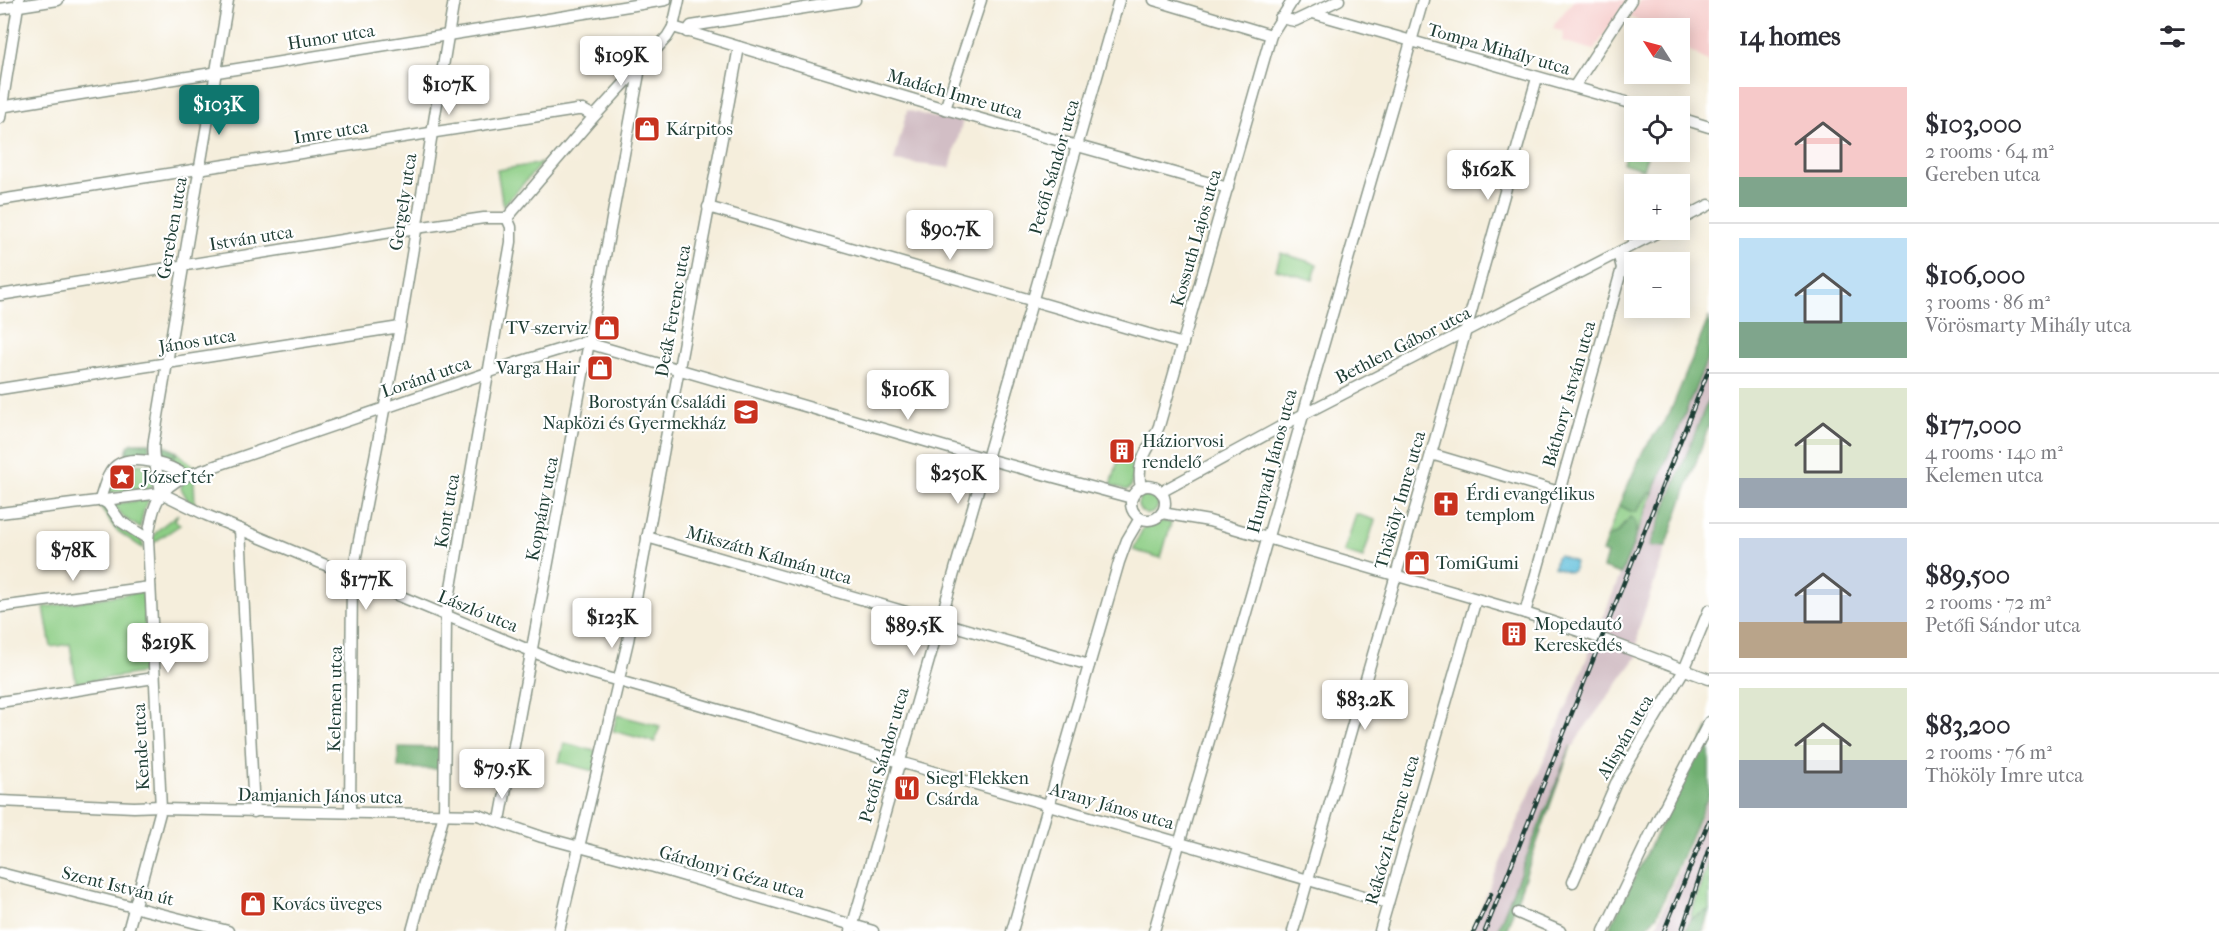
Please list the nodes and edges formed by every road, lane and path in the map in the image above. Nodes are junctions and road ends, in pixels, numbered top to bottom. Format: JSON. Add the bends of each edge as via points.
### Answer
{"nodes":[{"id":1,"x":58,"y":0,"type":"edge"},
{"id":2,"x":228,"y":0,"type":"edge"},
{"id":3,"x":454,"y":0,"type":"edge"},
{"id":4,"x":666,"y":0,"type":"edge"},
{"id":5,"x":679,"y":0,"type":"edge"},
{"id":6,"x":855,"y":0,"type":"edge"},
{"id":7,"x":981,"y":0,"type":"edge"},
{"id":8,"x":1119,"y":0,"type":"edge"},
{"id":9,"x":1154,"y":0,"type":"edge"},
{"id":10,"x":1293,"y":0,"type":"edge"},
{"id":11,"x":1339,"y":0,"type":"edge"},
{"id":12,"x":1423,"y":0,"type":"edge"},
{"id":13,"x":1631,"y":0,"type":"edge"},
{"id":14,"x":19,"y":3,"type":"edge"},
{"id":15,"x":0,"y":9,"type":"edge"},
{"id":16,"x":1313,"y":13,"type":"junction"},
{"id":17,"x":1280,"y":18,"type":"junction"},
{"id":18,"x":673,"y":27,"type":"junction"},
{"id":19,"x":687,"y":32,"type":"junction"},
{"id":20,"x":447,"y":35,"type":"junction"},
{"id":21,"x":1271,"y":35,"type":"junction"},
{"id":22,"x":1410,"y":41,"type":"junction"},
{"id":23,"x":739,"y":47,"type":"junction"},
{"id":24,"x":640,"y":68,"type":"junction"},
{"id":25,"x":216,"y":72,"type":"junction"},
{"id":26,"x":1537,"y":78,"type":"junction"},
{"id":27,"x":1574,"y":87,"type":"junction"},
{"id":28,"x":1624,"y":101,"type":"edge"},
{"id":29,"x":945,"y":109,"type":"junction"},
{"id":30,"x":1,"y":110,"type":"edge"},
{"id":31,"x":594,"y":116,"type":"junction"},
{"id":32,"x":1690,"y":121,"type":"edge"},
{"id":33,"x":1709,"y":127,"type":"edge"},
{"id":34,"x":432,"y":133,"type":"junction"},
{"id":35,"x":1076,"y":146,"type":"junction"},
{"id":36,"x":199,"y":170,"type":"junction"},
{"id":37,"x":1228,"y":188,"type":"junction"},
{"id":38,"x":0,"y":200,"type":"edge"},
{"id":39,"x":1709,"y":205,"type":"edge"},
{"id":40,"x":708,"y":207,"type":"junction"},
{"id":41,"x":1690,"y":215,"type":"edge"},
{"id":42,"x":507,"y":218,"type":"junction"},
{"id":43,"x":416,"y":228,"type":"junction"},
{"id":44,"x":1643,"y":240,"type":"edge"},
{"id":45,"x":1618,"y":253,"type":"junction"},
{"id":46,"x":182,"y":267,"type":"junction"},
{"id":47,"x":0,"y":295,"type":"edge"},
{"id":48,"x":1033,"y":300,"type":"junction"},
{"id":49,"x":400,"y":327,"type":"junction"},
{"id":50,"x":1465,"y":332,"type":"junction"},
{"id":51,"x":590,"y":343,"type":"junction"},
{"id":52,"x":1183,"y":344,"type":"junction"},
{"id":53,"x":167,"y":362,"type":"junction"},
{"id":54,"x":679,"y":370,"type":"junction"},
{"id":55,"x":489,"y":373,"type":"junction"},
{"id":56,"x":0,"y":389,"type":"edge"},
{"id":57,"x":384,"y":408,"type":"junction"},
{"id":58,"x":1302,"y":416,"type":"junction"},
{"id":59,"x":1431,"y":454,"type":"junction"},
{"id":60,"x":987,"y":459,"type":"junction"},
{"id":61,"x":154,"y":463,"type":"junction"},
{"id":62,"x":186,"y":476,"type":"junction"},
{"id":63,"x":1141,"y":488,"type":"junction"},
{"id":64,"x":1161,"y":492,"type":"junction"},
{"id":65,"x":1559,"y":492,"type":"junction"},
{"id":66,"x":161,"y":493,"type":"junction"},
{"id":67,"x":1132,"y":498,"type":"junction"},
{"id":68,"x":100,"y":499,"type":"junction"},
{"id":69,"x":0,"y":513,"type":"edge"},
{"id":70,"x":1162,"y":513,"type":"junction"},
{"id":71,"x":1140,"y":518,"type":"junction"},
{"id":72,"x":240,"y":529,"type":"junction"},
{"id":73,"x":647,"y":537,"type":"junction"},
{"id":74,"x":1269,"y":538,"type":"junction"},
{"id":75,"x":148,"y":539,"type":"junction"},
{"id":76,"x":1395,"y":576,"type":"junction"},
{"id":77,"x":352,"y":578,"type":"junction"},
{"id":78,"x":150,"y":587,"type":"junction"},
{"id":79,"x":1476,"y":599,"type":"junction"},
{"id":80,"x":0,"y":607,"type":"edge"},
{"id":81,"x":1709,"y":610,"type":"edge"},
{"id":82,"x":1525,"y":613,"type":"junction"},
{"id":83,"x":446,"y":616,"type":"junction"},
{"id":84,"x":939,"y":623,"type":"junction"},
{"id":85,"x":532,"y":651,"type":"junction"},
{"id":86,"x":1089,"y":665,"type":"junction"},
{"id":87,"x":1684,"y":670,"type":"junction"},
{"id":88,"x":154,"y":678,"type":"junction"},
{"id":89,"x":1709,"y":679,"type":"edge"},
{"id":90,"x":620,"y":681,"type":"junction"},
{"id":91,"x":0,"y":702,"type":"edge"},
{"id":92,"x":1709,"y":722,"type":"edge"},
{"id":93,"x":899,"y":762,"type":"junction"},
{"id":94,"x":0,"y":801,"type":"edge"},
{"id":95,"x":1049,"y":805,"type":"junction"},
{"id":96,"x":161,"y":807,"type":"junction"},
{"id":97,"x":254,"y":812,"type":"junction"},
{"id":98,"x":350,"y":813,"type":"junction"},
{"id":99,"x":444,"y":814,"type":"junction"},
{"id":100,"x":478,"y":815,"type":"junction"},
{"id":101,"x":501,"y":815,"type":"junction"},
{"id":102,"x":510,"y":825,"type":"junction"},
{"id":103,"x":1179,"y":843,"type":"junction"},
{"id":104,"x":581,"y":847,"type":"junction"},
{"id":105,"x":0,"y":873,"type":"edge"},
{"id":106,"x":1308,"y":879,"type":"junction"},
{"id":107,"x":1574,"y":882,"type":"dead end"},
{"id":108,"x":1388,"y":903,"type":"junction"},
{"id":109,"x":134,"y":908,"type":"junction"},
{"id":110,"x":1518,"y":913,"type":"dead end"},
{"id":111,"x":852,"y":928,"type":"edge"},
{"id":112,"x":128,"y":931,"type":"edge"},
{"id":113,"x":228,"y":931,"type":"edge"},
{"id":114,"x":412,"y":931,"type":"edge"},
{"id":115,"x":559,"y":931,"type":"edge"},
{"id":116,"x":873,"y":931,"type":"edge"},
{"id":117,"x":1012,"y":931,"type":"edge"},
{"id":118,"x":1154,"y":931,"type":"edge"},
{"id":119,"x":1293,"y":931,"type":"edge"},
{"id":120,"x":1380,"y":931,"type":"edge"},
{"id":121,"x":1560,"y":931,"type":"edge"},
{"id":122,"x":1604,"y":931,"type":"edge"}],
"edges":[{"from":1,"to":14,"type":"street"},
{"from":2,"to":25,"type":"street","name":"Gereben utca"},
{"from":3,"to":20,"type":"street","name":"Gergely utca"},
{"from":4,"to":20,"type":"street","name":"Hunor utca"},
{"from":5,"to":18,"type":"street"},
{"from":6,"to":19,"type":"street","via":[[691,26]]},
{"from":7,"to":29,"type":"street"},
{"from":8,"to":35,"type":"street","name":"Petőfi Sándor utca"},
{"from":9,"to":21,"type":"street"},
{"from":10,"to":17,"type":"street","name":"Kossuth Lajos utca"},
{"from":11,"to":16,"type":"street"},
{"from":12,"to":22,"type":"street","name":"Hunyadi János utca"},
{"from":13,"to":27,"type":"street"},
{"from":14,"to":15,"type":"street"},
{"from":14,"to":30,"type":"street"},
{"from":16,"to":17,"type":"street","via":[[1295,21]]},
{"from":16,"to":22,"type":"street","name":"Tompa Mihály utca"},
{"from":17,"to":21,"type":"street","name":"Kossuth Lajos utca"},
{"from":18,"to":19,"type":"street","name":"Madách Imre utca"},
{"from":18,"to":24,"type":"street"},
{"from":19,"to":23,"type":"street","name":"Madách Imre utca"},
{"from":20,"to":25,"type":"street","name":"Hunor utca"},
{"from":20,"to":34,"type":"street","name":"Gergely utca"},
{"from":21,"to":37,"type":"street","name":"Kossuth Lajos utca"},
{"from":22,"to":26,"type":"street","name":"Tompa Mihály utca"},
{"from":22,"to":58,"type":"street","name":"Hunyadi János utca"},
{"from":23,"to":29,"type":"street","name":"Madách Imre utca"},
{"from":23,"to":40,"type":"street","name":"Deák Ferenc utca"},
{"from":24,"to":31,"type":"street"},
{"from":24,"to":51,"type":"street","name":"Koppány utca"},
{"from":25,"to":30,"type":"street","name":"Hunor utca"},
{"from":25,"to":36,"type":"street","name":"Gereben utca"},
{"from":26,"to":27,"type":"street","name":"Tompa Mihály utca"},
{"from":26,"to":50,"type":"street","name":"Thököly Imre utca"},
{"from":27,"to":28,"type":"street","name":"Tompa Mihály utca"},
{"from":29,"to":35,"type":"street","name":"Madách Imre utca"},
{"from":31,"to":34,"type":"street","name":"Imre utca","via":[[577,110]]},
{"from":31,"to":42,"type":"street"},
{"from":32,"to":33,"type":"street"},
{"from":34,"to":36,"type":"street","name":"Imre utca"},
{"from":34,"to":43,"type":"street","name":"Gergely utca"},
{"from":35,"to":37,"type":"street","name":"Madách Imre utca"},
{"from":35,"to":48,"type":"street","name":"Petőfi Sándor utca"},
{"from":36,"to":38,"type":"street","name":"Imre utca"},
{"from":36,"to":46,"type":"street","name":"Gereben utca"},
{"from":37,"to":52,"type":"street","name":"Kossuth Lajos utca"},
{"from":39,"to":41,"type":"street"},
{"from":40,"to":48,"type":"street"},
{"from":40,"to":54,"type":"street","name":"Deák Ferenc utca"},
{"from":42,"to":43,"type":"street","name":"István utca"},
{"from":42,"to":55,"type":"street","name":"Kont utca","via":[[511,242]]},
{"from":43,"to":46,"type":"street","name":"István utca"},
{"from":43,"to":49,"type":"street","name":"Gergely utca"},
{"from":44,"to":45,"type":"street","name":"Bethlen Gábor utca"},
{"from":45,"to":50,"type":"street","name":"Bethlen Gábor utca"},
{"from":45,"to":65,"type":"street","name":"Báthory István utca","via":[[1622,268]]},
{"from":46,"to":47,"type":"street","name":"István utca"},
{"from":46,"to":53,"type":"street","name":"Gereben utca"},
{"from":48,"to":52,"type":"street"},
{"from":48,"to":60,"type":"street","name":"Petőfi Sándor utca"},
{"from":49,"to":53,"type":"street","name":"János utca"},
{"from":49,"to":57,"type":"street","name":"Gergely utca"},
{"from":50,"to":58,"type":"street","name":"Bethlen Gábor utca"},
{"from":50,"to":59,"type":"street","name":"Thököly Imre utca"},
{"from":51,"to":54,"type":"street","name":"Loránd utca"},
{"from":51,"to":55,"type":"street","name":"Loránd utca"},
{"from":51,"to":85,"type":"street","name":"Koppány utca"},
{"from":52,"to":63,"type":"street","name":"Kossuth Lajos utca","via":[[1159,426],[1142,458]]},
{"from":53,"to":56,"type":"street","name":"János utca"},
{"from":53,"to":61,"type":"street","name":"Gereben utca","via":[[152,455]]},
{"from":54,"to":60,"type":"street","name":"Loránd utca"},
{"from":54,"to":73,"type":"street","name":"Deák Ferenc utca"},
{"from":55,"to":57,"type":"street","name":"Loránd utca"},
{"from":55,"to":83,"type":"street","name":"Kont utca"},
{"from":57,"to":62,"type":"street","name":"Loránd utca"},
{"from":57,"to":77,"type":"street","name":"Kelemen utca"},
{"from":58,"to":64,"type":"street","name":"Bethlen Gábor utca"},
{"from":58,"to":74,"type":"street","name":"Hunyadi János utca"},
{"from":59,"to":65,"type":"street"},
{"from":59,"to":76,"type":"street","name":"Thököly Imre utca"},
{"from":60,"to":67,"type":"street","name":"Loránd utca"},
{"from":60,"to":84,"type":"street","name":"Petőfi Sándor utca"},
{"from":61,"to":62,"type":"street","via":[[172,467]]},
{"from":61,"to":66,"type":"street"},
{"from":61,"to":68,"type":"street","via":[[117,465]]},
{"from":62,"to":66,"type":"street"},
{"from":63,"to":64,"type":"street","via":[[1152,487]]},
{"from":63,"to":67,"type":"street"},
{"from":64,"to":70,"type":"street","via":[[1165,502]]},
{"from":65,"to":82,"type":"street","name":"Báthory István utca"},
{"from":66,"to":68,"type":"street"},
{"from":66,"to":72,"type":"street","name":"László utca"},
{"from":66,"to":75,"type":"street"},
{"from":67,"to":71,"type":"street","via":[[1132,510]]},
{"from":68,"to":69,"type":"street"},
{"from":68,"to":75,"type":"street","via":[[120,521]]},
{"from":70,"to":71,"type":"street","via":[[1150,520]]},
{"from":70,"to":74,"type":"street"},
{"from":71,"to":86,"type":"street","via":[[1119,562]]},
{"from":72,"to":77,"type":"street","name":"László utca"},
{"from":72,"to":97,"type":"street"},
{"from":73,"to":84,"type":"street","name":"Mikszáth Kálmán utca"},
{"from":73,"to":90,"type":"street","name":"Deák Ferenc utca"},
{"from":74,"to":76,"type":"street"},
{"from":74,"to":103,"type":"street","name":"Hunyadi János utca"},
{"from":75,"to":78,"type":"street","name":"Kende utca"},
{"from":76,"to":79,"type":"street"},
{"from":76,"to":106,"type":"street","name":"Thököly Imre utca"},
{"from":77,"to":83,"type":"street","name":"László utca"},
{"from":77,"to":98,"type":"street","name":"Kelemen utca"},
{"from":78,"to":80,"type":"street"},
{"from":78,"to":88,"type":"street","name":"Kende utca"},
{"from":79,"to":82,"type":"street"},
{"from":79,"to":108,"type":"street","name":"Rákóczi Ferenc utca"},
{"from":81,"to":87,"type":"street","name":"Alispán utca"},
{"from":82,"to":87,"type":"street"},
{"from":83,"to":85,"type":"street","name":"László utca"},
{"from":83,"to":99,"type":"street","name":"Kont utca"},
{"from":84,"to":86,"type":"street","name":"Mikszáth Kálmán utca"},
{"from":84,"to":93,"type":"street","name":"Petőfi Sándor utca"},
{"from":85,"to":90,"type":"street","name":"László utca"},
{"from":85,"to":101,"type":"street","name":"Koppány utca"},
{"from":86,"to":95,"type":"street"},
{"from":87,"to":89,"type":"street"},
{"from":87,"to":107,"type":"street","name":"Alispán utca","via":[[1616,783]]},
{"from":88,"to":91,"type":"street"},
{"from":88,"to":96,"type":"street","name":"Kende utca"},
{"from":90,"to":93,"type":"street","name":"Arany János utca"},
{"from":90,"to":104,"type":"street","name":"Deák Ferenc utca"},
{"from":92,"to":122,"type":"street"},
{"from":93,"to":95,"type":"street","name":"Arany János utca"},
{"from":93,"to":111,"type":"street","name":"Petőfi Sándor utca"},
{"from":94,"to":96,"type":"street","name":"Damjanich János utca"},
{"from":95,"to":103,"type":"street","name":"Arany János utca"},
{"from":95,"to":117,"type":"street"},
{"from":96,"to":97,"type":"street","name":"Damjanich János utca"},
{"from":96,"to":109,"type":"street","name":"Kende utca"},
{"from":97,"to":98,"type":"street","name":"Damjanich János utca"},
{"from":98,"to":99,"type":"street","name":"Damjanich János utca"},
{"from":99,"to":100,"type":"street","name":"Damjanich János utca"},
{"from":99,"to":114,"type":"street","name":"Kont utca"},
{"from":100,"to":101,"type":"street","name":"Damjanich János utca"},
{"from":100,"to":102,"type":"street","name":"Damjanich János utca"},
{"from":101,"to":102,"type":"street"},
{"from":102,"to":104,"type":"street","name":"Damjanich János utca"},
{"from":103,"to":106,"type":"street","name":"Arany János utca"},
{"from":103,"to":118,"type":"street","name":"Hunyadi János utca"},
{"from":104,"to":111,"type":"street","name":"Gárdonyi Géza utca"},
{"from":104,"to":115,"type":"street","name":"Deák Ferenc utca"},
{"from":105,"to":109,"type":"street","name":"Szent István út"},
{"from":106,"to":108,"type":"street","name":"Arany János utca"},
{"from":106,"to":119,"type":"street","name":"Thököly Imre utca"},
{"from":108,"to":120,"type":"street","name":"Rákóczi Ferenc utca"},
{"from":109,"to":112,"type":"street","name":"Kende utca"},
{"from":109,"to":113,"type":"street","name":"Szent István út"},
{"from":110,"to":121,"type":"street"},
{"from":111,"to":116,"type":"street","name":"Gárdonyi Géza utca"}]}
